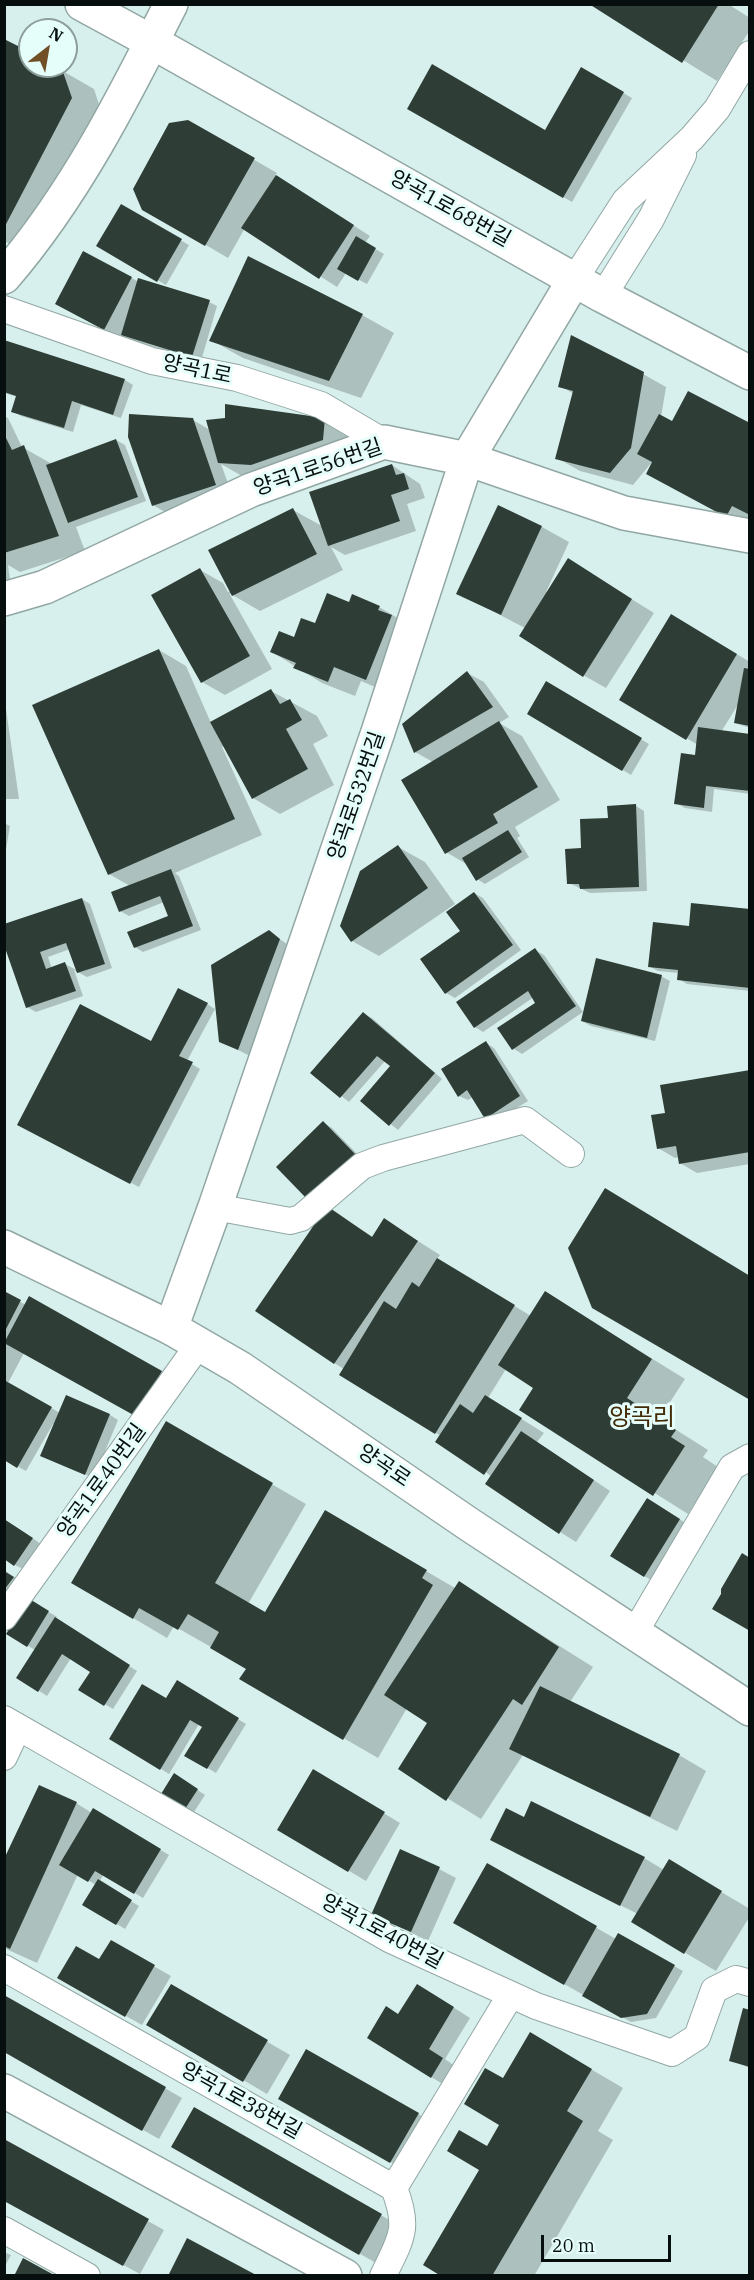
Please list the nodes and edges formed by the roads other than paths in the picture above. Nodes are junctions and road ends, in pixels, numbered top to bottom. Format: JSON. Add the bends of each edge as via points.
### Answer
{"nodes":[{"id":1,"x":82,"y":4,"type":"edge"},
{"id":2,"x":171,"y":4,"type":"edge"},
{"id":3,"x":152,"y":42,"type":"junction"},
{"id":4,"x":750,"y":54,"type":"edge"},
{"id":5,"x":692,"y":138,"type":"junction"},
{"id":6,"x":4,"y":277,"type":"edge"},
{"id":7,"x":574,"y":280,"type":"junction"},
{"id":8,"x":603,"y":296,"type":"junction"},
{"id":9,"x":4,"y":309,"type":"edge"},
{"id":10,"x":750,"y":373,"type":"edge"},
{"id":11,"x":384,"y":442,"type":"junction"},
{"id":12,"x":467,"y":459,"type":"junction"},
{"id":13,"x":750,"y":536,"type":"edge"},
{"id":14,"x":4,"y":598,"type":"edge"},
{"id":15,"x":571,"y":1154,"type":"dead end"},
{"id":16,"x":216,"y":1207,"type":"junction"},
{"id":17,"x":4,"y":1246,"type":"edge"},
{"id":18,"x":171,"y":1328,"type":"junction"},
{"id":19,"x":199,"y":1344,"type":"junction"},
{"id":20,"x":750,"y":1457,"type":"edge"},
{"id":21,"x":4,"y":1617,"type":"edge"},
{"id":22,"x":635,"y":1632,"type":"junction"},
{"id":23,"x":750,"y":1708,"type":"edge"},
{"id":24,"x":11,"y":1723,"type":"edge"},
{"id":25,"x":4,"y":1757,"type":"edge"},
{"id":26,"x":4,"y":1968,"type":"edge"},
{"id":27,"x":750,"y":1983,"type":"edge"},
{"id":28,"x":510,"y":1996,"type":"junction"},
{"id":29,"x":4,"y":2091,"type":"edge"},
{"id":30,"x":394,"y":2188,"type":"junction"},
{"id":31,"x":4,"y":2230,"type":"edge"},
{"id":32,"x":87,"y":2276,"type":"edge"},
{"id":33,"x":345,"y":2276,"type":"edge"},
{"id":34,"x":383,"y":2276,"type":"edge"}],
"edges":[{"from":1,"to":3,"type":"street","name":"양곡1로68번길"},
{"from":2,"to":3,"type":"street"},
{"from":3,"to":6,"type":"street","via":[[77,179]]},
{"from":3,"to":7,"type":"street","name":"양곡1로68번길"},
{"from":4,"to":5,"type":"lane","via":[[717,109]]},
{"from":5,"to":7,"type":"lane","via":[[625,201]]},
{"from":5,"to":8,"type":"lane","via":[[651,219]]},
{"from":7,"to":8,"type":"street","name":"양곡1로68번길"},
{"from":7,"to":12,"type":"street","name":"양곡로532번길"},
{"from":8,"to":10,"type":"street","name":"양곡1로68번길"},
{"from":9,"to":11,"type":"lane","name":"양곡1로","via":[[153,361],[237,378],[321,405]]},
{"from":11,"to":12,"type":"street","name":"양곡1로56번길"},
{"from":11,"to":14,"type":"street","name":"양곡1로56번길","via":[[251,490],[45,587]]},
{"from":12,"to":13,"type":"street","name":"양곡1로56번길","via":[[624,513]]},
{"from":12,"to":16,"type":"street","name":"양곡로532번길"},
{"from":15,"to":16,"type":"lane","via":[[525,1120],[362,1166],[301,1218],[290,1221]]},
{"from":16,"to":18,"type":"street","name":"양곡로532번길"},
{"from":17,"to":18,"type":"street","name":"양곡로"},
{"from":18,"to":19,"type":"street","name":"양곡로"},
{"from":19,"to":21,"type":"lane","name":"양곡1로40번길"},
{"from":19,"to":22,"type":"street","name":"양곡로"},
{"from":20,"to":22,"type":"lane","via":[[732,1467]]},
{"from":22,"to":23,"type":"street","name":"양곡로"},
{"from":24,"to":25,"type":"lane"},
{"from":24,"to":28,"type":"lane","name":"양곡1로40번길","via":[[390,1940]]},
{"from":26,"to":30,"type":"lane","name":"양곡1로38번길"},
{"from":27,"to":28,"type":"lane","name":"양곡1로40번길","via":[[736,1979],[714,1990],[697,2037],[672,2053]]},
{"from":28,"to":30,"type":"lane"},
{"from":29,"to":33,"type":"street"},
{"from":30,"to":34,"type":"lane","via":[[403,2210],[402,2235]]},
{"from":31,"to":32,"type":"lane"}]}
